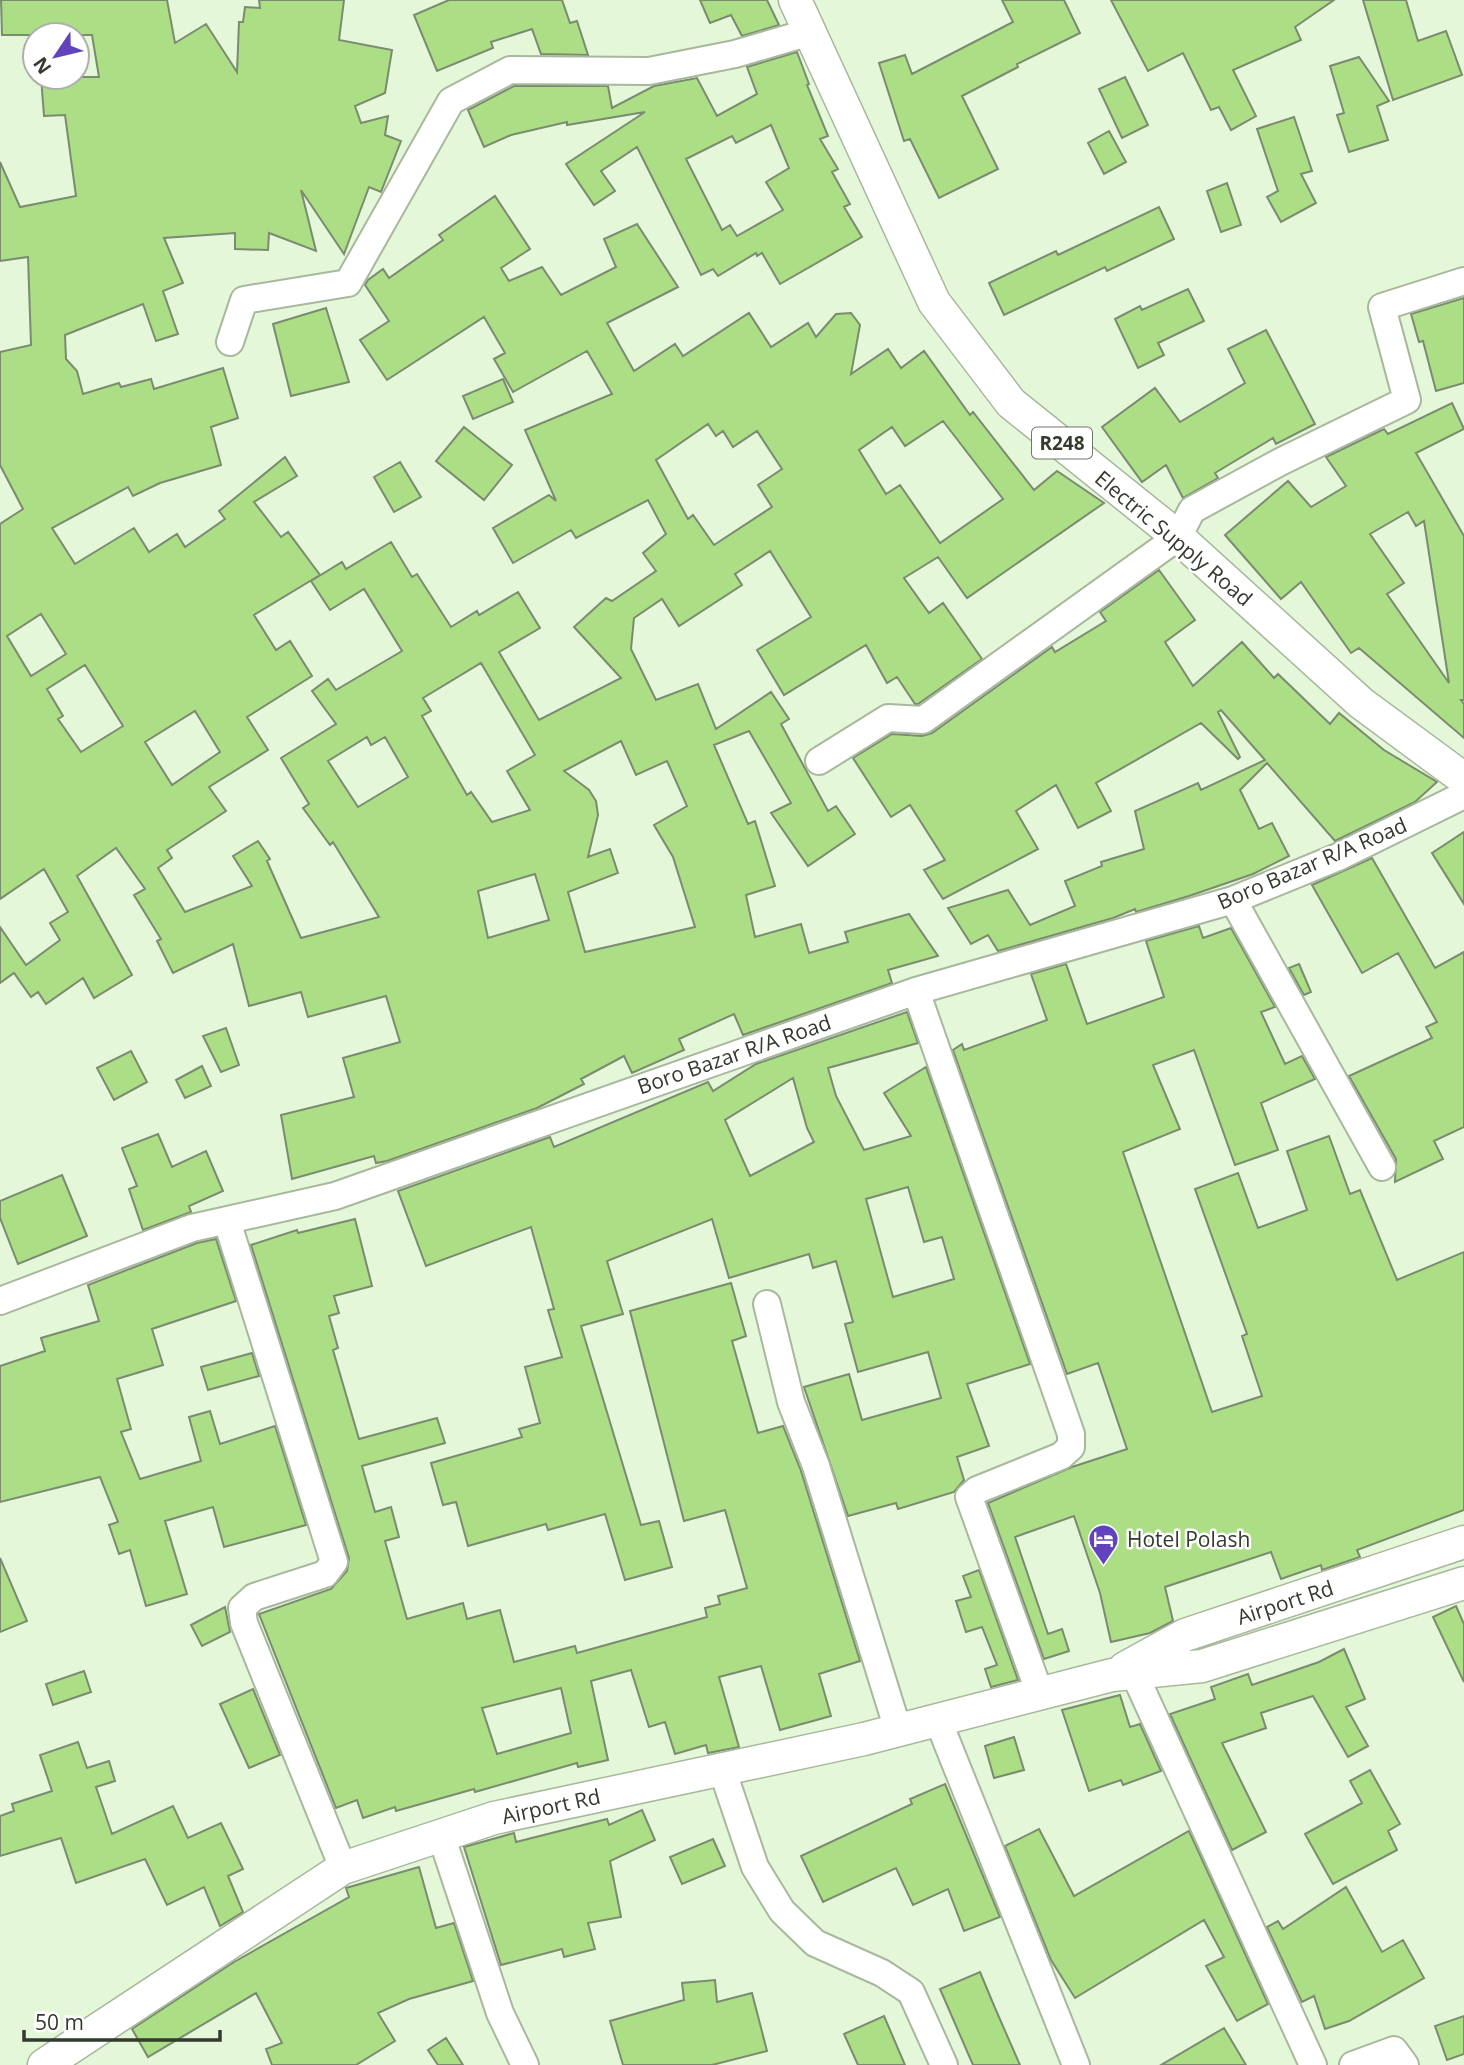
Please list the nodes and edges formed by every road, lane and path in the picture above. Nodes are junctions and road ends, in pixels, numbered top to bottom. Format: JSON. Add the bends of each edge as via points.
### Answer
{"nodes":[{"id":1,"x":795,"y":0,"type":"edge"},
{"id":2,"x":810,"y":33,"type":"junction"},
{"id":3,"x":1464,"y":281,"type":"edge"},
{"id":4,"x":230,"y":342,"type":"dead end"},
{"id":5,"x":1178,"y":537,"type":"junction"},
{"id":6,"x":819,"y":761,"type":"dead end"},
{"id":7,"x":1464,"y":779,"type":"edge"},
{"id":8,"x":1464,"y":796,"type":"edge"},
{"id":9,"x":1233,"y":900,"type":"junction"},
{"id":10,"x":916,"y":991,"type":"junction"},
{"id":11,"x":1382,"y":1167,"type":"dead end"},
{"id":12,"x":227,"y":1222,"type":"junction"},
{"id":13,"x":0,"y":1301,"type":"edge"},
{"id":14,"x":766,"y":1304,"type":"dead end"},
{"id":15,"x":1464,"y":1542,"type":"edge"},
{"id":16,"x":1464,"y":1583,"type":"edge"},
{"id":17,"x":1123,"y":1674,"type":"junction"},
{"id":18,"x":1040,"y":1694,"type":"junction"},
{"id":19,"x":938,"y":1720,"type":"junction"},
{"id":20,"x":898,"y":1730,"type":"junction"},
{"id":21,"x":722,"y":1769,"type":"junction"},
{"id":22,"x":441,"y":1835,"type":"junction"},
{"id":23,"x":343,"y":1868,"type":"junction"},
{"id":24,"x":44,"y":2065,"type":"edge"},
{"id":25,"x":525,"y":2065,"type":"edge"},
{"id":26,"x":944,"y":2065,"type":"edge"},
{"id":27,"x":1076,"y":2065,"type":"edge"},
{"id":28,"x":1313,"y":2065,"type":"edge"},
{"id":29,"x":1353,"y":2065,"type":"edge"},
{"id":30,"x":1405,"y":2065,"type":"edge"}],
"edges":[{"from":1,"to":2,"type":"main road","name":"Electric Supply Road","number":"R248"},
{"from":2,"to":4,"type":"street","via":[[649,71],[510,70],[450,101],[348,283],[244,300]]},
{"from":2,"to":5,"type":"main road","name":"Electric Supply Road","number":"R248","via":[[934,302],[1011,403]]},
{"from":3,"to":5,"type":"street","via":[[1382,307],[1407,400],[1192,510]]},
{"from":5,"to":6,"type":"street","via":[[923,720],[888,718]]},
{"from":5,"to":7,"type":"main road","name":"Electric Supply Road","number":"R248","via":[[1361,703]]},
{"from":8,"to":9,"type":"street","name":"Boro Bazar R/A Road","via":[[1338,857]]},
{"from":9,"to":10,"type":"street","name":"Boro Bazar R/A Road"},
{"from":9,"to":11,"type":"street"},
{"from":10,"to":12,"type":"street","name":"Boro Bazar R/A Road","via":[[335,1196]]},
{"from":10,"to":18,"type":"street","via":[[1071,1434],[1071,1447],[1061,1456],[969,1497]]},
{"from":12,"to":13,"type":"street","name":"Boro Bazar R/A Road","via":[[191,1228]]},
{"from":12,"to":23,"type":"street","via":[[334,1562],[324,1574],[254,1597],[242,1608],[244,1623]]},
{"from":14,"to":20,"type":"street","via":[[791,1402],[816,1466]]},
{"from":15,"to":17,"type":"main road","name":"Airport Rd","via":[[1185,1635]]},
{"from":16,"to":17,"type":"main road","name":"Airport Rd","via":[[1202,1666]]},
{"from":17,"to":18,"type":"main road","name":"Airport Rd"},
{"from":17,"to":28,"type":"street"},
{"from":18,"to":19,"type":"main road","name":"Airport Rd"},
{"from":19,"to":20,"type":"main road","name":"Airport Rd"},
{"from":19,"to":27,"type":"street"},
{"from":20,"to":21,"type":"main road","name":"Airport Rd"},
{"from":21,"to":22,"type":"main road","name":"Airport Rd","via":[[494,1818]]},
{"from":21,"to":26,"type":"street","via":[[755,1867],[782,1911],[815,1943],[882,1973],[911,1992]]},
{"from":22,"to":23,"type":"main road","name":"Airport Rd"},
{"from":22,"to":25,"type":"street","via":[[500,2013]]},
{"from":23,"to":24,"type":"main road","name":"Airport Rd"},
{"from":29,"to":30,"type":"street","via":[[1394,2050]]}]}
